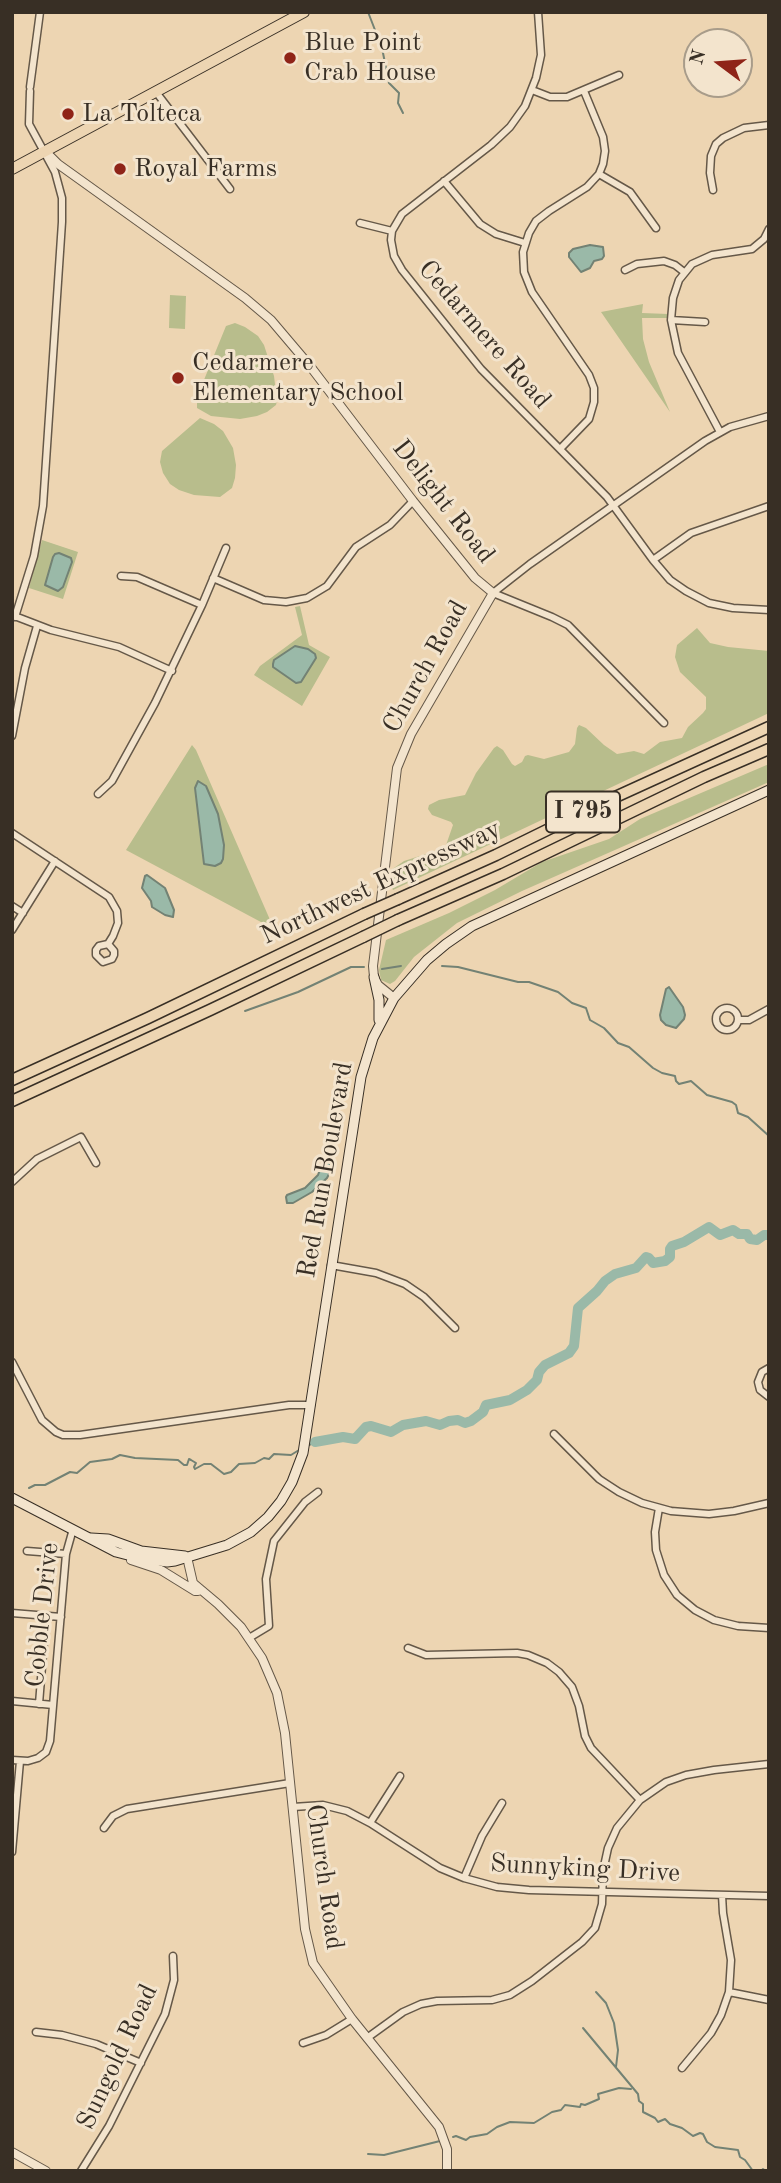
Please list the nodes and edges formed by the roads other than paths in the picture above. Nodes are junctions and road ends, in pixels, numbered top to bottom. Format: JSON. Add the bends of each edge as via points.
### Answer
{"nodes":[{"id":1,"x":40,"y":12,"type":"edge"},
{"id":2,"x":304,"y":12,"type":"edge"},
{"id":3,"x":538,"y":12,"type":"edge"},
{"id":4,"x":619,"y":75,"type":"dead end"},
{"id":5,"x":532,"y":90,"type":"junction"},
{"id":6,"x":584,"y":91,"type":"junction"},
{"id":7,"x":156,"y":92,"type":"junction"},
{"id":8,"x":769,"y":125,"type":"edge"},
{"id":9,"x":45,"y":151,"type":"junction"},
{"id":10,"x":12,"y":169,"type":"edge"},
{"id":11,"x":599,"y":174,"type":"junction"},
{"id":12,"x":444,"y":181,"type":"junction"},
{"id":13,"x":230,"y":189,"type":"dead end"},
{"id":14,"x":713,"y":190,"type":"dead end"},
{"id":15,"x":360,"y":223,"type":"dead end"},
{"id":16,"x":656,"y":228,"type":"dead end"},
{"id":17,"x":769,"y":229,"type":"edge"},
{"id":18,"x":393,"y":231,"type":"junction"},
{"id":19,"x":525,"y":243,"type":"junction"},
{"id":20,"x":625,"y":270,"type":"dead end"},
{"id":21,"x":684,"y":272,"type":"junction"},
{"id":22,"x":671,"y":320,"type":"junction"},
{"id":23,"x":705,"y":322,"type":"dead end"},
{"id":24,"x":769,"y":416,"type":"edge"},
{"id":25,"x":720,"y":432,"type":"junction"},
{"id":26,"x":560,"y":449,"type":"junction"},
{"id":27,"x":413,"y":500,"type":"junction"},
{"id":28,"x":613,"y":506,"type":"junction"},
{"id":29,"x":769,"y":506,"type":"edge"},
{"id":30,"x":226,"y":548,"type":"dead end"},
{"id":31,"x":653,"y":560,"type":"junction"},
{"id":32,"x":121,"y":576,"type":"dead end"},
{"id":33,"x":213,"y":578,"type":"junction"},
{"id":34,"x":492,"y":593,"type":"junction"},
{"id":35,"x":202,"y":605,"type":"junction"},
{"id":36,"x":769,"y":610,"type":"edge"},
{"id":37,"x":14,"y":616,"type":"edge"},
{"id":38,"x":37,"y":626,"type":"junction"},
{"id":39,"x":172,"y":671,"type":"junction"},
{"id":40,"x":664,"y":723,"type":"dead end"},
{"id":41,"x":769,"y":727,"type":"edge"},
{"id":42,"x":12,"y":736,"type":"edge"},
{"id":43,"x":769,"y":749,"type":"edge"},
{"id":44,"x":769,"y":790,"type":"edge"},
{"id":45,"x":98,"y":794,"type":"dead end"},
{"id":46,"x":12,"y":833,"type":"edge"},
{"id":47,"x":55,"y":861,"type":"junction"},
{"id":48,"x":12,"y":906,"type":"edge"},
{"id":49,"x":23,"y":913,"type":"junction"},
{"id":50,"x":12,"y":930,"type":"edge"},
{"id":51,"x":108,"y":944,"type":"dead end"},
{"id":52,"x":374,"y":978,"type":"junction"},
{"id":53,"x":394,"y":999,"type":"junction"},
{"id":54,"x":769,"y":1009,"type":"edge"},
{"id":55,"x":738,"y":1020,"type":"dead end"},
{"id":56,"x":378,"y":1027,"type":"junction"},
{"id":57,"x":157,"y":1035,"type":"junction"},
{"id":58,"x":12,"y":1078,"type":"edge"},
{"id":59,"x":12,"y":1101,"type":"edge"},
{"id":60,"x":12,"y":1109,"type":"edge"},
{"id":61,"x":96,"y":1163,"type":"dead end"},
{"id":62,"x":12,"y":1182,"type":"edge"},
{"id":63,"x":331,"y":1265,"type":"junction"},
{"id":64,"x":455,"y":1328,"type":"dead end"},
{"id":65,"x":12,"y":1362,"type":"edge"},
{"id":66,"x":769,"y":1368,"type":"edge"},
{"id":67,"x":769,"y":1397,"type":"edge"},
{"id":68,"x":311,"y":1405,"type":"junction"},
{"id":69,"x":554,"y":1434,"type":"dead end"},
{"id":70,"x":318,"y":1492,"type":"dead end"},
{"id":71,"x":12,"y":1498,"type":"edge"},
{"id":72,"x":769,"y":1503,"type":"edge"},
{"id":73,"x":659,"y":1508,"type":"junction"},
{"id":74,"x":73,"y":1529,"type":"junction"},
{"id":75,"x":94,"y":1541,"type":"junction"},
{"id":76,"x":27,"y":1551,"type":"dead end"},
{"id":77,"x":66,"y":1554,"type":"junction"},
{"id":78,"x":187,"y":1557,"type":"junction"},
{"id":79,"x":201,"y":1591,"type":"junction"},
{"id":80,"x":12,"y":1613,"type":"edge"},
{"id":81,"x":46,"y":1616,"type":"junction"},
{"id":82,"x":61,"y":1618,"type":"junction"},
{"id":83,"x":769,"y":1628,"type":"edge"},
{"id":84,"x":248,"y":1638,"type":"junction"},
{"id":85,"x":408,"y":1648,"type":"dead end"},
{"id":86,"x":12,"y":1701,"type":"edge"},
{"id":87,"x":39,"y":1704,"type":"junction"},
{"id":88,"x":53,"y":1705,"type":"junction"},
{"id":89,"x":16,"y":1760,"type":"edge"},
{"id":90,"x":769,"y":1764,"type":"edge"},
{"id":91,"x":400,"y":1776,"type":"dead end"},
{"id":92,"x":290,"y":1783,"type":"junction"},
{"id":93,"x":15,"y":1790,"type":"edge"},
{"id":94,"x":640,"y":1800,"type":"junction"},
{"id":95,"x":502,"y":1803,"type":"dead end"},
{"id":96,"x":293,"y":1807,"type":"junction"},
{"id":97,"x":370,"y":1823,"type":"junction"},
{"id":98,"x":104,"y":1828,"type":"dead end"},
{"id":99,"x":12,"y":1852,"type":"edge"},
{"id":100,"x":464,"y":1878,"type":"junction"},
{"id":101,"x":603,"y":1891,"type":"junction"},
{"id":102,"x":722,"y":1895,"type":"junction"},
{"id":103,"x":769,"y":1896,"type":"edge"},
{"id":104,"x":173,"y":1956,"type":"dead end"},
{"id":105,"x":729,"y":1992,"type":"junction"},
{"id":106,"x":769,"y":2000,"type":"edge"},
{"id":107,"x":352,"y":2019,"type":"junction"},
{"id":108,"x":36,"y":2032,"type":"dead end"},
{"id":109,"x":367,"y":2038,"type":"junction"},
{"id":110,"x":303,"y":2043,"type":"dead end"},
{"id":111,"x":141,"y":2063,"type":"junction"},
{"id":112,"x":682,"y":2068,"type":"dead end"},
{"id":113,"x":12,"y":2152,"type":"edge"},
{"id":114,"x":46,"y":2171,"type":"edge"},
{"id":115,"x":81,"y":2171,"type":"edge"},
{"id":116,"x":447,"y":2171,"type":"edge"}],
"edges":[{"from":1,"to":9,"type":"street","via":[[29,124]]},
{"from":2,"to":7,"type":"main road"},
{"from":3,"to":5,"type":"street","via":[[541,55]]},
{"from":4,"to":6,"type":"street"},
{"from":5,"to":6,"type":"street","via":[[556,98]]},
{"from":5,"to":12,"type":"street","via":[[510,127]]},
{"from":6,"to":11,"type":"street","via":[[605,144]]},
{"from":7,"to":9,"type":"main road"},
{"from":7,"to":13,"type":"street"},
{"from":8,"to":14,"type":"street","via":[[744,128],[716,144],[711,156]]},
{"from":9,"to":10,"type":"main road"},
{"from":9,"to":27,"type":"street","name":"Delight Road","via":[[271,320]]},
{"from":9,"to":37,"type":"street","via":[[62,198],[59,276],[43,506],[34,556]]},
{"from":11,"to":16,"type":"street","via":[[630,192]]},
{"from":11,"to":19,"type":"street","via":[[542,216]]},
{"from":12,"to":18,"type":"street","via":[[402,214]]},
{"from":12,"to":19,"type":"street","via":[[487,230]]},
{"from":15,"to":18,"type":"street"},
{"from":17,"to":21,"type":"street","via":[[752,249],[701,259]]},
{"from":18,"to":26,"type":"street","name":"Cedarmere Road","via":[[392,249],[402,270],[481,369]]},
{"from":19,"to":26,"type":"street","via":[[524,272],[532,292],[594,388],[589,419]]},
{"from":20,"to":21,"type":"street","via":[[664,261]]},
{"from":21,"to":22,"type":"street","via":[[676,287]]},
{"from":22,"to":23,"type":"street"},
{"from":22,"to":25,"type":"street","via":[[681,361]]},
{"from":24,"to":25,"type":"street","name":"Church Road"},
{"from":25,"to":28,"type":"street","name":"Church Road"},
{"from":26,"to":28,"type":"street","name":"Cedarmere Road"},
{"from":27,"to":33,"type":"street","via":[[390,525],[356,547],[327,586],[307,598],[264,600]]},
{"from":27,"to":34,"type":"street","name":"Delight Road"},
{"from":28,"to":31,"type":"street","name":"Cedarmere Road"},
{"from":28,"to":34,"type":"street","name":"Church Road"},
{"from":29,"to":31,"type":"street","via":[[691,533]]},
{"from":30,"to":33,"type":"street"},
{"from":31,"to":36,"type":"street","name":"Cedarmere Road","via":[[670,580],[696,597],[733,608]]},
{"from":32,"to":35,"type":"street","via":[[137,577]]},
{"from":33,"to":35,"type":"street"},
{"from":34,"to":40,"type":"street","name":"Delight Road","via":[[568,625]]},
{"from":34,"to":52,"type":"street","name":"Church Road","via":[[399,761]]},
{"from":35,"to":39,"type":"street"},
{"from":37,"to":38,"type":"street"},
{"from":38,"to":39,"type":"street","via":[[119,647]]},
{"from":38,"to":42,"type":"street"},
{"from":39,"to":45,"type":"street","via":[[112,781]]},
{"from":41,"to":58,"type":"highway","name":"Northwest Expressway","number":"I 795","bridge":true},
{"from":43,"to":57,"type":"highway","name":"Northwest Expressway","number":"I 795","bridge":true},
{"from":44,"to":53,"type":"main road","name":"Red Run Boulevard","via":[[472,926],[427,960]]},
{"from":46,"to":47,"type":"street"},
{"from":47,"to":49,"type":"street"},
{"from":47,"to":51,"type":"street","via":[[114,903],[117,923]]},
{"from":48,"to":49,"type":"street"},
{"from":49,"to":50,"type":"street"},
{"from":52,"to":53,"type":"street"},
{"from":52,"to":56,"type":"main road"},
{"from":53,"to":56,"type":"main road","name":"Red Run Boulevard"},
{"from":54,"to":55,"type":"street","via":[[749,1020]]},
{"from":56,"to":63,"type":"main road","name":"Red Run Boulevard","via":[[361,1077]]},
{"from":57,"to":59,"type":"highway","name":"Northwest Expressway","number":"I 795"},
{"from":57,"to":60,"type":"highway"},
{"from":61,"to":62,"type":"street","via":[[81,1137],[46,1153]]},
{"from":63,"to":64,"type":"street","via":[[405,1284]]},
{"from":63,"to":68,"type":"main road","name":"Red Run Boulevard"},
{"from":65,"to":68,"type":"street","via":[[42,1420],[63,1435]]},
{"from":66,"to":67,"type":"street","via":[[758,1382]]},
{"from":68,"to":78,"type":"main road","name":"Red Run Boulevard","via":[[297,1472],[274,1510],[227,1545]]},
{"from":69,"to":73,"type":"street","via":[[599,1479],[628,1497]]},
{"from":70,"to":84,"type":"street","via":[[274,1541],[266,1579],[269,1626]]},
{"from":71,"to":74,"type":"main road","name":"Red Run Boulevard"},
{"from":72,"to":73,"type":"street","via":[[709,1514]]},
{"from":73,"to":83,"type":"street","via":[[656,1550],[677,1595],[714,1620]]},
{"from":74,"to":75,"type":"main road","name":"Red Run Boulevard"},
{"from":74,"to":77,"type":"street","name":"Cobble Drive"},
{"from":75,"to":78,"type":"main road","name":"Red Run Boulevard","via":[[127,1556],[150,1560],[175,1562]]},
{"from":75,"to":79,"type":"street"},
{"from":76,"to":77,"type":"street"},
{"from":77,"to":82,"type":"street","name":"Cobble Drive"},
{"from":78,"to":79,"type":"street","name":"Church Road","via":[[191,1578]]},
{"from":79,"to":84,"type":"street","name":"Church Road","via":[[232,1617]]},
{"from":80,"to":81,"type":"street"},
{"from":81,"to":82,"type":"street"},
{"from":81,"to":87,"type":"street"},
{"from":82,"to":88,"type":"street","name":"Cobble Drive"},
{"from":84,"to":92,"type":"street","name":"Church Road","via":[[279,1700]]},
{"from":85,"to":94,"type":"street","via":[[426,1655],[522,1654],[547,1662],[572,1687],[591,1748]]},
{"from":86,"to":87,"type":"street"},
{"from":87,"to":88,"type":"street"},
{"from":88,"to":89,"type":"street","name":"Cobble Drive","via":[[46,1752],[33,1760]]},
{"from":89,"to":93,"type":"street"},
{"from":90,"to":94,"type":"street","via":[[686,1775]]},
{"from":91,"to":97,"type":"street"},
{"from":92,"to":96,"type":"street","name":"Church Road"},
{"from":92,"to":98,"type":"street","via":[[127,1809],[113,1816]]},
{"from":93,"to":99,"type":"street"},
{"from":94,"to":101,"type":"street","via":[[612,1838]]},
{"from":95,"to":100,"type":"street"},
{"from":96,"to":97,"type":"street","name":"Sunnyking Drive","via":[[334,1807]]},
{"from":96,"to":107,"type":"street","name":"Church Road","via":[[309,1949],[321,1977]]},
{"from":97,"to":100,"type":"street","name":"Sunnyking Drive","via":[[432,1864]]},
{"from":100,"to":101,"type":"street","name":"Sunnyking Drive","via":[[508,1888]]},
{"from":101,"to":102,"type":"street","name":"Sunnyking Drive"},
{"from":101,"to":109,"type":"street","via":[[601,1913],[589,1935],[520,1989],[492,2000],[421,2004]]},
{"from":102,"to":103,"type":"street","name":"Sunnyking Drive"},
{"from":102,"to":105,"type":"street","via":[[731,1960]]},
{"from":104,"to":111,"type":"street","name":"Sungold Road","via":[[170,2002]]},
{"from":105,"to":106,"type":"street"},
{"from":105,"to":112,"type":"street","via":[[711,2033]]},
{"from":107,"to":109,"type":"street","name":"Church Road"},
{"from":107,"to":110,"type":"street"},
{"from":108,"to":111,"type":"street","via":[[96,2044]]},
{"from":109,"to":116,"type":"street","name":"Church Road","via":[[439,2127],[447,2149]]},
{"from":111,"to":115,"type":"street","name":"Sungold Road"},
{"from":113,"to":114,"type":"street"}]}
